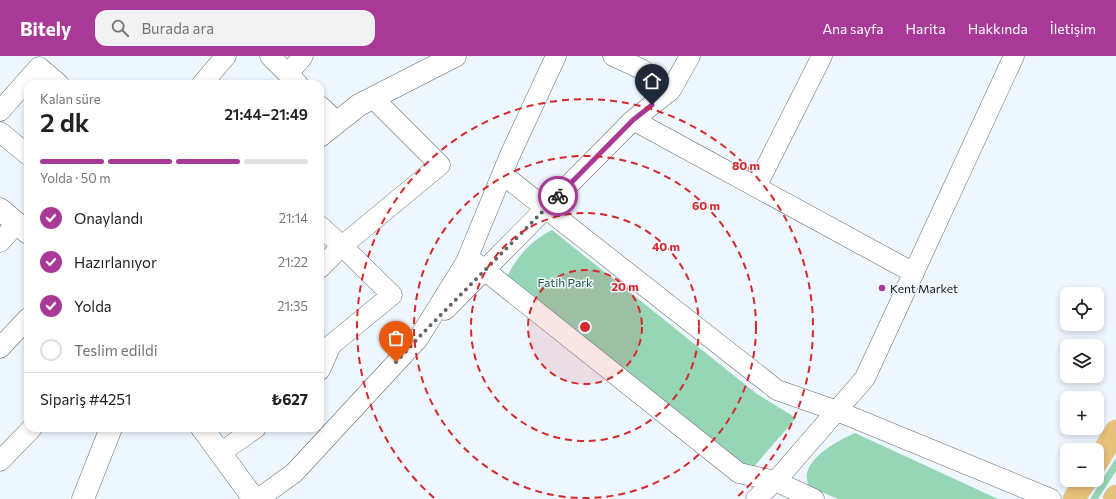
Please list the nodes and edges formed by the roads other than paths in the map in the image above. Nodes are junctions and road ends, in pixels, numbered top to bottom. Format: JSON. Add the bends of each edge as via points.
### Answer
{"nodes":[{"id":1,"x":226,"y":56,"type":"edge"},
{"id":2,"x":270,"y":56,"type":"edge"},
{"id":3,"x":303,"y":56,"type":"edge"},
{"id":4,"x":456,"y":56,"type":"edge"},
{"id":5,"x":556,"y":56,"type":"edge"},
{"id":6,"x":613,"y":56,"type":"edge"},
{"id":7,"x":690,"y":56,"type":"edge"},
{"id":8,"x":822,"y":56,"type":"edge"},
{"id":9,"x":1014,"y":56,"type":"edge"},
{"id":10,"x":293,"y":79,"type":"edge"},
{"id":11,"x":27,"y":80,"type":"edge"},
{"id":12,"x":55,"y":80,"type":"edge"},
{"id":13,"x":205,"y":80,"type":"edge"},
{"id":14,"x":24,"y":83,"type":"edge"},
{"id":15,"x":672,"y":90,"type":"junction"},
{"id":16,"x":373,"y":98,"type":"junction"},
{"id":17,"x":324,"y":110,"type":"edge"},
{"id":18,"x":0,"y":111,"type":"edge"},
{"id":19,"x":633,"y":120,"type":"junction"},
{"id":20,"x":337,"y":122,"type":"junction"},
{"id":21,"x":0,"y":132,"type":"edge"},
{"id":22,"x":324,"y":133,"type":"edge"},
{"id":23,"x":24,"y":152,"type":"edge"},
{"id":24,"x":502,"y":174,"type":"junction"},
{"id":25,"x":756,"y":187,"type":"junction"},
{"id":26,"x":0,"y":208,"type":"edge"},
{"id":27,"x":546,"y":208,"type":"junction"},
{"id":28,"x":23,"y":228,"type":"edge"},
{"id":29,"x":324,"y":230,"type":"edge"},
{"id":30,"x":0,"y":242,"type":"edge"},
{"id":31,"x":342,"y":246,"type":"junction"},
{"id":32,"x":468,"y":257,"type":"junction"},
{"id":33,"x":324,"y":264,"type":"edge"},
{"id":34,"x":485,"y":270,"type":"junction"},
{"id":35,"x":914,"y":272,"type":"junction"},
{"id":36,"x":24,"y":322,"type":"edge"},
{"id":37,"x":420,"y":336,"type":"junction"},
{"id":38,"x":0,"y":348,"type":"edge"},
{"id":39,"x":324,"y":361,"type":"edge"},
{"id":40,"x":837,"y":411,"type":"junction"},
{"id":41,"x":1116,"y":431,"type":"edge"},
{"id":42,"x":28,"y":432,"type":"edge"},
{"id":43,"x":109,"y":432,"type":"edge"},
{"id":44,"x":205,"y":432,"type":"edge"},
{"id":45,"x":250,"y":432,"type":"edge"},
{"id":46,"x":1104,"y":451,"type":"edge"},
{"id":47,"x":220,"y":453,"type":"junction"},
{"id":48,"x":0,"y":461,"type":"edge"},
{"id":49,"x":775,"y":481,"type":"junction"},
{"id":50,"x":1082,"y":487,"type":"edge"},
{"id":51,"x":1116,"y":496,"type":"edge"},
{"id":52,"x":83,"y":499,"type":"edge"},
{"id":53,"x":254,"y":499,"type":"edge"},
{"id":54,"x":258,"y":499,"type":"edge"},
{"id":55,"x":756,"y":499,"type":"edge"},
{"id":56,"x":814,"y":499,"type":"edge"},
{"id":57,"x":1051,"y":499,"type":"edge"},
{"id":58,"x":1074,"y":499,"type":"edge"},
{"id":59,"x":1114,"y":499,"type":"edge"}],
"edges":[{"from":1,"to":13,"type":"street"},
{"from":2,"to":10,"type":"street"},
{"from":3,"to":10,"type":"street"},
{"from":4,"to":16,"type":"street"},
{"from":5,"to":24,"type":"street"},
{"from":6,"to":15,"type":"street","via":[[641,69]]},
{"from":7,"to":15,"type":"street"},
{"from":8,"to":25,"type":"street"},
{"from":9,"to":35,"type":"street"},
{"from":11,"to":12,"type":"street","via":[[39,66]]},
{"from":14,"to":18,"type":"street"},
{"from":15,"to":19,"type":"street"},
{"from":16,"to":20,"type":"street"},
{"from":16,"to":31,"type":"street","via":[[440,165]]},
{"from":17,"to":20,"type":"street"},
{"from":19,"to":25,"type":"street"},
{"from":19,"to":27,"type":"street"},
{"from":20,"to":22,"type":"street"},
{"from":21,"to":23,"type":"street"},
{"from":24,"to":27,"type":"street"},
{"from":24,"to":32,"type":"street"},
{"from":25,"to":35,"type":"street"},
{"from":26,"to":28,"type":"street"},
{"from":27,"to":34,"type":"street"},
{"from":27,"to":40,"type":"street","via":[[777,390]]},
{"from":28,"to":30,"type":"street"},
{"from":29,"to":31,"type":"street"},
{"from":31,"to":33,"type":"street"},
{"from":31,"to":39,"type":"street","via":[[392,295],[331,345]]},
{"from":32,"to":34,"type":"street"},
{"from":32,"to":37,"type":"street"},
{"from":34,"to":37,"type":"street"},
{"from":34,"to":49,"type":"street","via":[[739,474]]},
{"from":35,"to":40,"type":"street","via":[[865,378]]},
{"from":36,"to":38,"type":"street"},
{"from":37,"to":54,"type":"street","via":[[294,473]]},
{"from":40,"to":49,"type":"street"},
{"from":40,"to":57,"type":"street"},
{"from":41,"to":46,"type":"main road"},
{"from":42,"to":48,"type":"street"},
{"from":43,"to":52,"type":"street"},
{"from":44,"to":47,"type":"street"},
{"from":45,"to":47,"type":"street"},
{"from":47,"to":53,"type":"street"},
{"from":49,"to":55,"type":"street"},
{"from":49,"to":56,"type":"street"},
{"from":50,"to":58,"type":"main road"},
{"from":51,"to":59,"type":"main road"}]}
